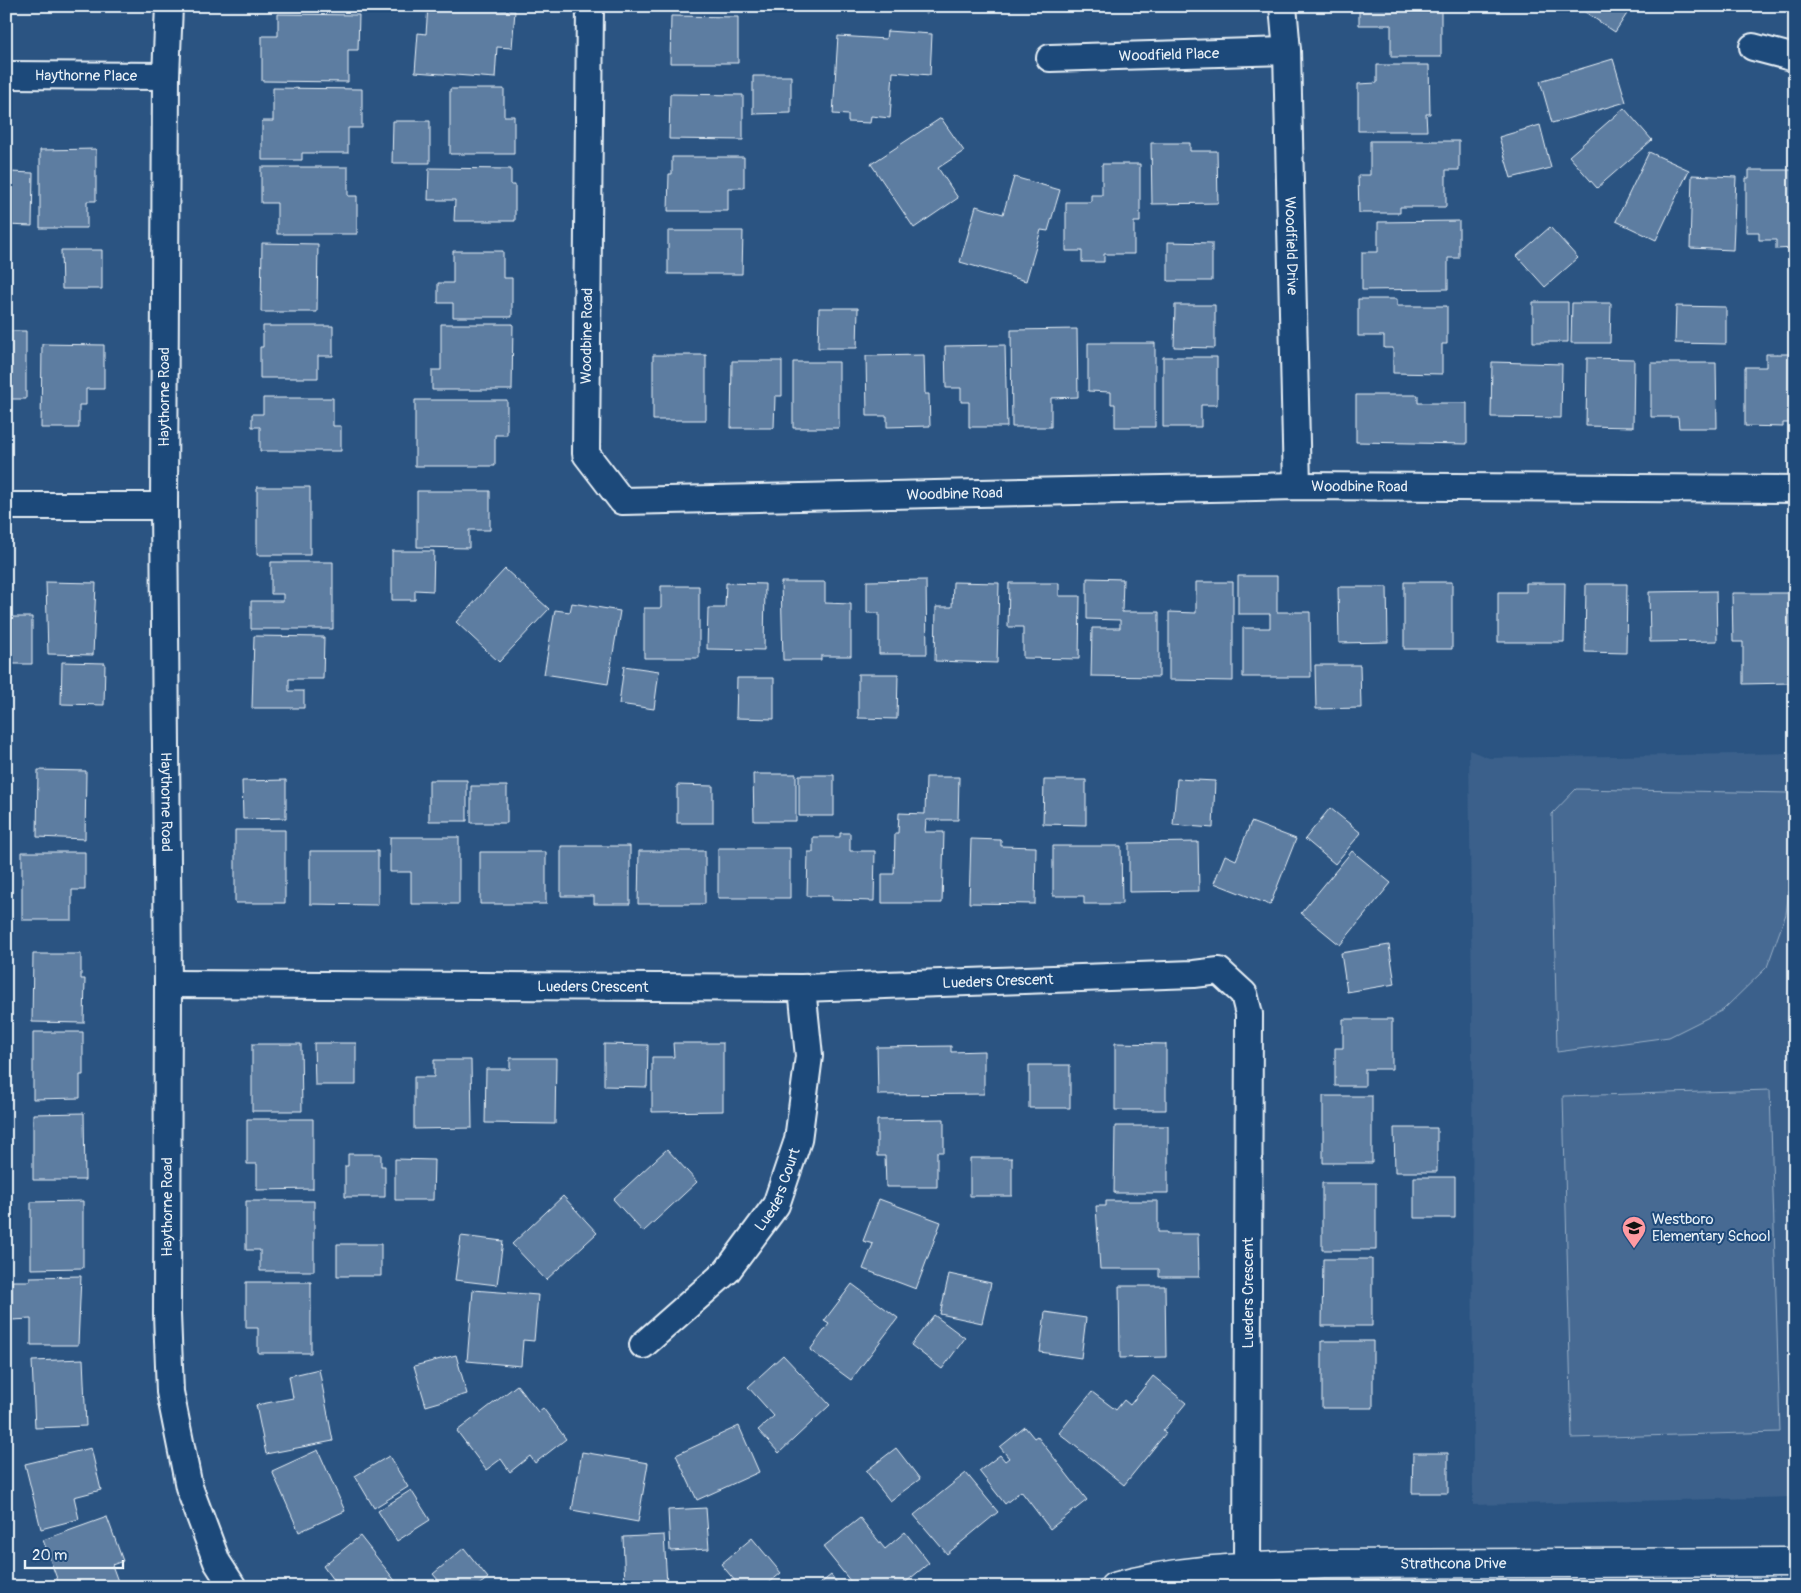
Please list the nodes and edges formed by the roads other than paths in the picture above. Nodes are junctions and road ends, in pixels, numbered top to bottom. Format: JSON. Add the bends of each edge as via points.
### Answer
{"nodes":[{"id":1,"x":169,"y":6,"type":"edge"},
{"id":2,"x":590,"y":6,"type":"edge"},
{"id":3,"x":1283,"y":6,"type":"edge"},
{"id":4,"x":1753,"y":47,"type":"dead end"},
{"id":5,"x":1287,"y":51,"type":"junction"},
{"id":6,"x":1050,"y":58,"type":"dead end"},
{"id":7,"x":1795,"y":58,"type":"edge"},
{"id":8,"x":6,"y":75,"type":"edge"},
{"id":9,"x":166,"y":76,"type":"junction"},
{"id":10,"x":1297,"y":486,"type":"junction"},
{"id":11,"x":1795,"y":489,"type":"edge"},
{"id":12,"x":6,"y":506,"type":"edge"},
{"id":13,"x":164,"y":506,"type":"junction"},
{"id":14,"x":168,"y":984,"type":"junction"},
{"id":15,"x":802,"y":988,"type":"junction"},
{"id":16,"x":643,"y":1345,"type":"dead end"},
{"id":17,"x":1795,"y":1562,"type":"edge"},
{"id":18,"x":1247,"y":1567,"type":"junction"},
{"id":19,"x":233,"y":1587,"type":"edge"},
{"id":20,"x":1114,"y":1587,"type":"edge"}],
"edges":[{"from":1,"to":9,"type":"street","name":"Haythorne Road"},
{"from":2,"to":10,"type":"street","name":"Woodbine Road","via":[[586,454],[622,501]]},
{"from":3,"to":5,"type":"street","name":"Woodfield Drive"},
{"from":4,"to":7,"type":"street"},
{"from":5,"to":6,"type":"street","name":"Woodfield Place"},
{"from":5,"to":10,"type":"street","name":"Woodfield Drive"},
{"from":8,"to":9,"type":"street","name":"Haythorne Place"},
{"from":9,"to":13,"type":"street","name":"Haythorne Road"},
{"from":10,"to":11,"type":"street","name":"Woodbine Road"},
{"from":12,"to":13,"type":"street"},
{"from":13,"to":14,"type":"street","name":"Haythorne Road"},
{"from":14,"to":15,"type":"street","name":"Lueders Crescent"},
{"from":14,"to":19,"type":"street","name":"Haythorne Road","via":[[167,1314],[170,1392],[189,1487],[216,1562]]},
{"from":15,"to":16,"type":"street","name":"Lueders Court","via":[[810,1056],[798,1140],[776,1204],[727,1272]]},
{"from":15,"to":18,"type":"street","name":"Lueders Crescent","via":[[1219,971],[1244,994],[1250,1040]]},
{"from":17,"to":18,"type":"street","name":"Strathcona Drive","via":[[1350,1563]]},
{"from":18,"to":20,"type":"street","name":"Strathcona Drive","via":[[1180,1574]]}]}
